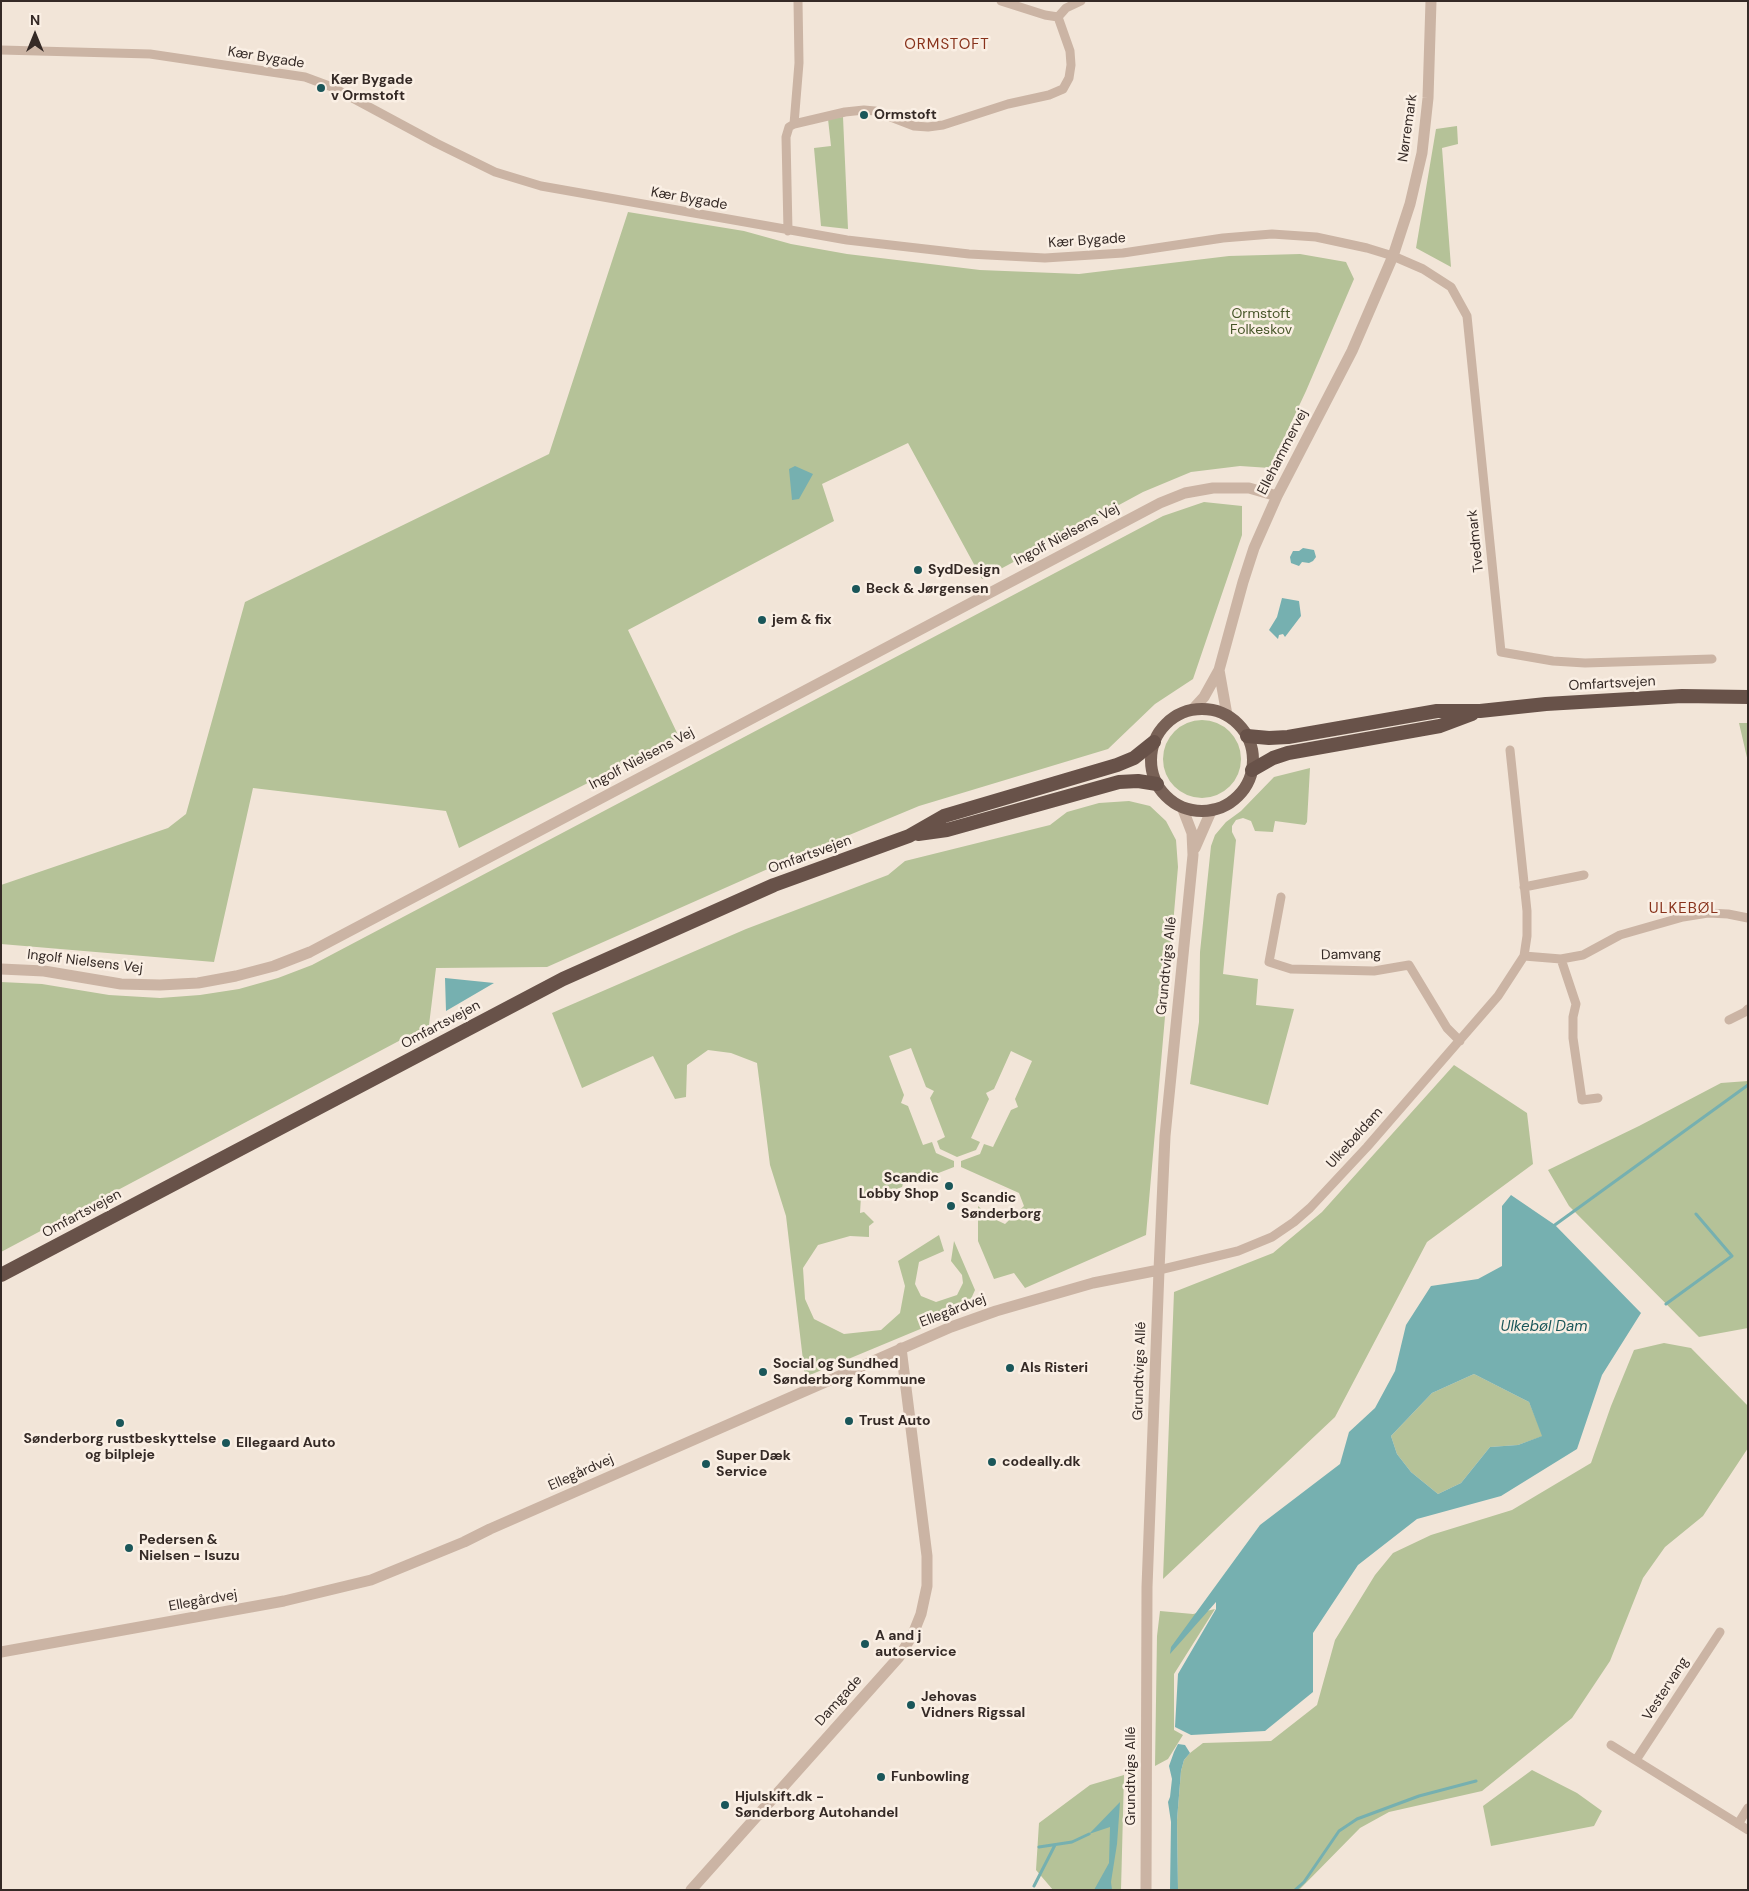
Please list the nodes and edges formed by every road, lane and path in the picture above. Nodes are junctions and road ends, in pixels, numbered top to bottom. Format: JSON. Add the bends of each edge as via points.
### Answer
{"nodes":[{"id":1,"x":798,"y":1,"type":"edge"},
{"id":2,"x":1001,"y":1,"type":"edge"},
{"id":3,"x":1081,"y":1,"type":"edge"},
{"id":4,"x":1431,"y":1,"type":"edge"},
{"id":5,"x":1058,"y":16,"type":"junction"},
{"id":6,"x":1,"y":50,"type":"edge"},
{"id":7,"x":794,"y":124,"type":"junction"},
{"id":8,"x":788,"y":231,"type":"junction"},
{"id":9,"x":1393,"y":256,"type":"junction"},
{"id":10,"x":1277,"y":496,"type":"junction"},
{"id":11,"x":1712,"y":659,"type":"dead end"},
{"id":12,"x":1219,"y":670,"type":"junction"},
{"id":13,"x":1748,"y":697,"type":"edge"},
{"id":14,"x":1193,"y":709,"type":"junction"},
{"id":15,"x":1480,"y":711,"type":"junction"},
{"id":16,"x":1227,"y":715,"type":"junction"},
{"id":17,"x":1247,"y":736,"type":"junction"},
{"id":18,"x":1154,"y":742,"type":"junction"},
{"id":19,"x":1510,"y":750,"type":"dead end"},
{"id":20,"x":1252,"y":770,"type":"junction"},
{"id":21,"x":1157,"y":784,"type":"junction"},
{"id":22,"x":1182,"y":806,"type":"junction"},
{"id":23,"x":1212,"y":809,"type":"junction"},
{"id":24,"x":910,"y":836,"type":"junction"},
{"id":25,"x":1193,"y":855,"type":"junction"},
{"id":26,"x":1584,"y":875,"type":"dead end"},
{"id":27,"x":1524,"y":887,"type":"junction"},
{"id":28,"x":1281,"y":897,"type":"dead end"},
{"id":29,"x":1748,"y":918,"type":"edge"},
{"id":30,"x":1524,"y":956,"type":"junction"},
{"id":31,"x":1561,"y":959,"type":"junction"},
{"id":32,"x":1,"y":969,"type":"edge"},
{"id":33,"x":1748,"y":1009,"type":"edge"},
{"id":34,"x":1729,"y":1020,"type":"dead end"},
{"id":35,"x":1460,"y":1041,"type":"junction"},
{"id":36,"x":1598,"y":1098,"type":"dead end"},
{"id":37,"x":1159,"y":1270,"type":"junction"},
{"id":38,"x":1,"y":1275,"type":"edge"},
{"id":39,"x":901,"y":1348,"type":"junction"},
{"id":40,"x":1720,"y":1632,"type":"dead end"},
{"id":41,"x":1,"y":1652,"type":"edge"},
{"id":42,"x":1611,"y":1745,"type":"dead end"},
{"id":43,"x":1636,"y":1760,"type":"junction"},
{"id":44,"x":1748,"y":1808,"type":"edge"},
{"id":45,"x":1738,"y":1824,"type":"junction"},
{"id":46,"x":1748,"y":1830,"type":"edge"},
{"id":47,"x":691,"y":1890,"type":"edge"},
{"id":48,"x":1146,"y":1890,"type":"edge"}],
"edges":[{"from":1,"to":7,"type":"street","via":[[799,63]]},
{"from":2,"to":5,"type":"street"},
{"from":3,"to":5,"type":"street"},
{"from":4,"to":9,"type":"street","name":"Nørremark","via":[[1428,98],[1422,153]]},
{"from":5,"to":7,"type":"street","via":[[1071,64],[1063,89],[1049,95],[928,127],[914,126],[864,110]]},
{"from":6,"to":8,"type":"street","name":"Kær Bygade","via":[[150,54],[305,77],[332,87],[495,172],[542,186]]},
{"from":7,"to":8,"type":"street","via":[[786,137]]},
{"from":8,"to":9,"type":"street","name":"Kær Bygade","via":[[892,246],[1045,258],[1123,254],[1223,238],[1272,234],[1316,237]]},
{"from":9,"to":10,"type":"street","name":"Ellehammervej","via":[[1352,351]]},
{"from":9,"to":11,"type":"street","name":"Tvedmark","via":[[1423,269],[1451,288],[1467,316],[1501,652],[1552,662]]},
{"from":10,"to":12,"type":"street","name":"Ellehammervej","via":[[1248,565]]},
{"from":10,"to":32,"type":"street","name":"Ingolf Nielsens Vej","via":[[1249,488],[1213,488],[1185,493],[1160,503],[310,952],[274,966],[236,976],[160,985],[121,984]]},
{"from":12,"to":14,"type":"street","name":"Ellehammervej"},
{"from":12,"to":16,"type":"street","name":"Ellehammervej"},
{"from":13,"to":15,"type":"highway","name":"Omfartsvejen","via":[[1682,696]]},
{"from":14,"to":16,"type":"main road"},
{"from":14,"to":18,"type":"main road","via":[[1172,718]]},
{"from":15,"to":17,"type":"highway","name":"Omfartsvejen","via":[[1437,711],[1288,738]]},
{"from":15,"to":20,"type":"highway","name":"Omfartsvejen","via":[[1440,726],[1288,753]]},
{"from":16,"to":17,"type":"main road"},
{"from":17,"to":20,"type":"main road","via":[[1252,752]]},
{"from":18,"to":21,"type":"main road","via":[[1151,768]]},
{"from":18,"to":24,"type":"highway","name":"Omfartsvejen","via":[[1134,758],[1117,765],[944,816]]},
{"from":19,"to":27,"type":"street","name":"Ulkebøldam"},
{"from":20,"to":23,"type":"main road","via":[[1240,793],[1228,803]]},
{"from":21,"to":22,"type":"main road","via":[[1170,800]]},
{"from":21,"to":24,"type":"highway","name":"Omfartsvejen","via":[[1119,782],[948,830]]},
{"from":22,"to":23,"type":"main road","via":[[1195,810]]},
{"from":22,"to":25,"type":"street","name":"Grundtvigs Allé","via":[[1192,833]]},
{"from":23,"to":25,"type":"street","name":"Grundtvigs Allé"},
{"from":24,"to":38,"type":"highway","name":"Omfartsvejen","via":[[774,885],[562,979]]},
{"from":25,"to":37,"type":"street","name":"Grundtvigs Allé","via":[[1166,1136]]},
{"from":26,"to":27,"type":"street"},
{"from":27,"to":30,"type":"street","name":"Ulkebøldam","via":[[1528,936]]},
{"from":28,"to":35,"type":"street","name":"Damvang","via":[[1269,962],[1291,969],[1374,971],[1409,965],[1447,1028]]},
{"from":29,"to":31,"type":"street","via":[[1708,913],[1683,916],[1620,935],[1584,955]]},
{"from":30,"to":31,"type":"street"},
{"from":30,"to":35,"type":"street","name":"Ulkebøldam","via":[[1498,996]]},
{"from":31,"to":36,"type":"street","via":[[1576,1004],[1573,1038],[1582,1100]]},
{"from":33,"to":34,"type":"street"},
{"from":35,"to":37,"type":"street","name":"Ulkebøldam","via":[[1367,1147],[1294,1222],[1272,1237],[1238,1251]]},
{"from":37,"to":39,"type":"street","name":"Ellegårdvej","via":[[1093,1284],[996,1311]]},
{"from":37,"to":48,"type":"street","name":"Grundtvigs Allé","via":[[1147,1587]]},
{"from":39,"to":41,"type":"street","name":"Ellegårdvej","via":[[371,1580],[284,1601]]},
{"from":39,"to":47,"type":"street","name":"Damgade","via":[[927,1556],[927,1586],[916,1627],[899,1657]]},
{"from":40,"to":43,"type":"street","name":"Vestervang"},
{"from":42,"to":43,"type":"street"},
{"from":43,"to":45,"type":"street"},
{"from":44,"to":45,"type":"street"},
{"from":45,"to":46,"type":"street"}]}
